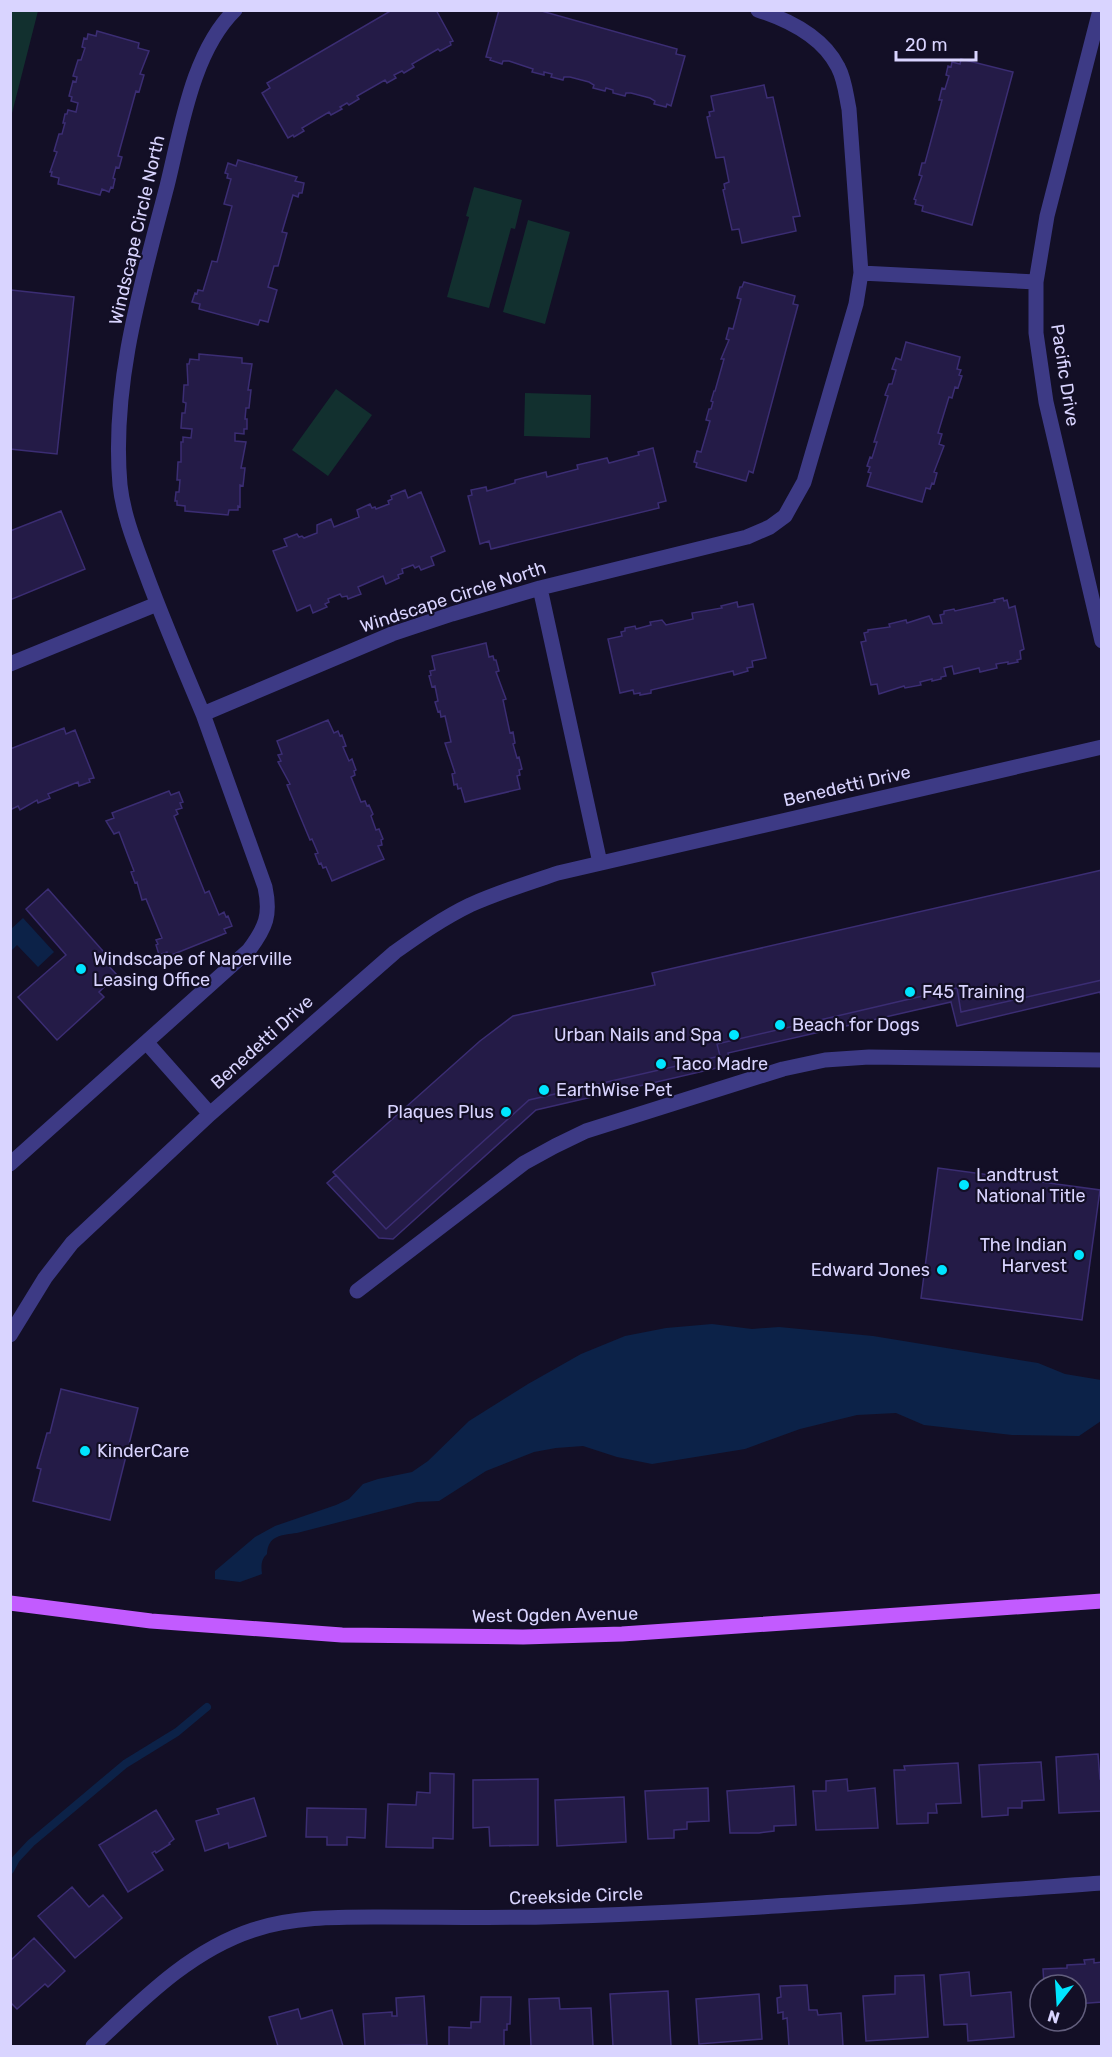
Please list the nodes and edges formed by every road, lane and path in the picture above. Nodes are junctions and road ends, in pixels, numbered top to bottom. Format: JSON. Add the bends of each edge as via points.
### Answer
{"nodes":[{"id":1,"x":235,"y":10,"type":"edge"},
{"id":2,"x":758,"y":10,"type":"edge"},
{"id":3,"x":1100,"y":10,"type":"edge"},
{"id":4,"x":861,"y":273,"type":"junction"},
{"id":5,"x":1036,"y":282,"type":"junction"},
{"id":6,"x":540,"y":588,"type":"junction"},
{"id":7,"x":158,"y":604,"type":"junction"},
{"id":8,"x":1101,"y":641,"type":"edge"},
{"id":9,"x":10,"y":663,"type":"edge"},
{"id":10,"x":203,"y":714,"type":"junction"},
{"id":11,"x":1101,"y":747,"type":"edge"},
{"id":12,"x":600,"y":863,"type":"junction"},
{"id":13,"x":147,"y":1043,"type":"junction"},
{"id":14,"x":1101,"y":1060,"type":"edge"},
{"id":15,"x":210,"y":1114,"type":"junction"},
{"id":16,"x":10,"y":1164,"type":"edge"},
{"id":17,"x":357,"y":1291,"type":"dead end"},
{"id":18,"x":10,"y":1335,"type":"edge"},
{"id":19,"x":1101,"y":1601,"type":"edge"},
{"id":20,"x":10,"y":1603,"type":"edge"},
{"id":21,"x":1101,"y":1883,"type":"edge"},
{"id":22,"x":93,"y":2046,"type":"edge"}],
"edges":[{"from":1,"to":7,"type":"street","name":"Windscape Circle North","via":[[208,50],[191,90],[147,264],[123,384],[120,486],[131,532]]},
{"from":2,"to":4,"type":"street","name":"Windscape Circle North","via":[[803,30],[838,66],[849,109]]},
{"from":3,"to":5,"type":"street","name":"Pacific Drive","via":[[1047,216]]},
{"from":4,"to":5,"type":"street"},
{"from":4,"to":6,"type":"street","name":"Windscape Circle North","via":[[856,304],[804,482],[785,516],[747,537]]},
{"from":5,"to":8,"type":"street","name":"Pacific Drive","via":[[1036,333],[1046,402]]},
{"from":6,"to":10,"type":"street","name":"Windscape Circle North","via":[[392,634]]},
{"from":6,"to":12,"type":"street"},
{"from":7,"to":9,"type":"street"},
{"from":7,"to":10,"type":"street","name":"Windscape Circle North"},
{"from":10,"to":13,"type":"street","via":[[265,886],[268,919],[249,950]]},
{"from":11,"to":12,"type":"street","name":"Benedetti Drive"},
{"from":12,"to":15,"type":"street","name":"Benedetti Drive","via":[[504,891],[429,928],[395,952]]},
{"from":13,"to":15,"type":"street"},
{"from":13,"to":16,"type":"street"},
{"from":14,"to":17,"type":"street","via":[[868,1057],[825,1060],[783,1069],[586,1131],[555,1146],[524,1163]]},
{"from":15,"to":18,"type":"street","name":"Benedetti Drive","via":[[72,1243]]},
{"from":19,"to":20,"type":"main road","name":"West Ogden Avenue","via":[[622,1634],[523,1637],[342,1635],[150,1620]]},
{"from":21,"to":22,"type":"street","name":"Creekside Circle","via":[[666,1913],[327,1917],[275,1923],[203,1953],[162,1982]]}]}
